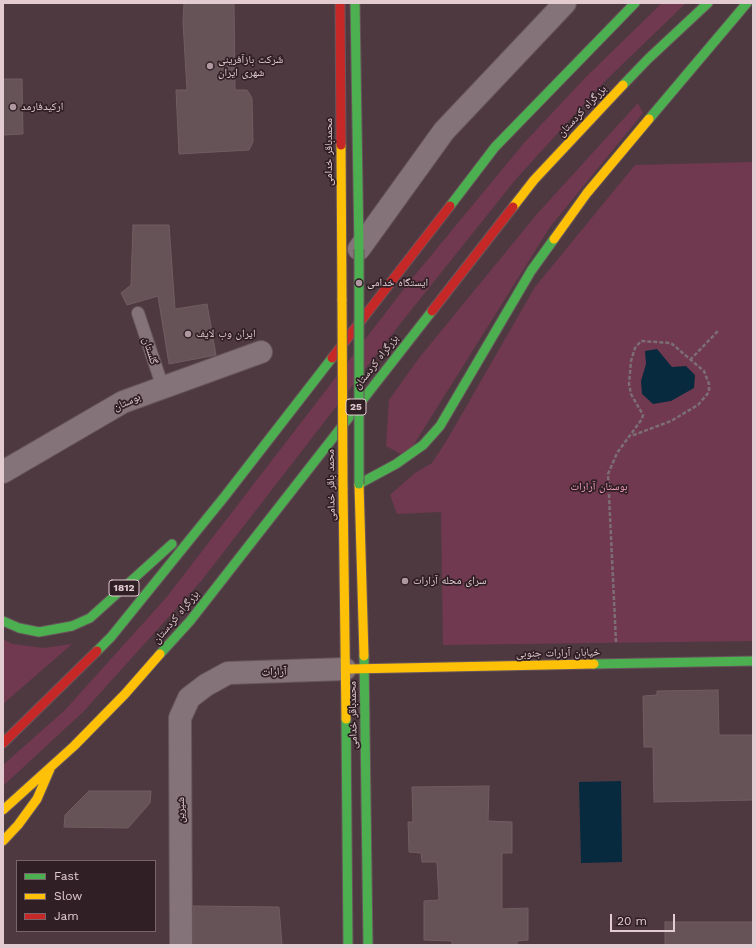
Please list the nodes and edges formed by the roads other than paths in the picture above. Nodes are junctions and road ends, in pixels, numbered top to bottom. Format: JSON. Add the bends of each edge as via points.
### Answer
{"nodes":[{"id":1,"x":340,"y":3,"type":"edge"},
{"id":2,"x":355,"y":3,"type":"edge"},
{"id":3,"x":566,"y":3,"type":"edge"},
{"id":4,"x":635,"y":3,"type":"edge"},
{"id":5,"x":708,"y":3,"type":"edge"},
{"id":6,"x":747,"y":3,"type":"edge"},
{"id":7,"x":359,"y":249,"type":"junction"},
{"id":8,"x":342,"y":300,"type":"joint"},
{"id":9,"x":138,"y":313,"type":"dead end"},
{"id":10,"x":260,"y":352,"type":"dead end"},
{"id":11,"x":163,"y":388,"type":"junction"},
{"id":12,"x":359,"y":452,"type":"junction"},
{"id":13,"x":343,"y":453,"type":"junction"},
{"id":14,"x":3,"y":472,"type":"edge"},
{"id":15,"x":359,"y":484,"type":"junction"},
{"id":16,"x":225,"y":496,"type":"junction"},
{"id":17,"x":3,"y":621,"type":"edge"},
{"id":18,"x":753,"y":661,"type":"edge"},
{"id":19,"x":354,"y":669,"type":"junction"},
{"id":20,"x":206,"y":685,"type":"joint"},
{"id":21,"x":3,"y":743,"type":"edge"},
{"id":22,"x":50,"y":769,"type":"junction"},
{"id":23,"x":3,"y":810,"type":"edge"},
{"id":24,"x":3,"y":841,"type":"edge"},
{"id":25,"x":182,"y":945,"type":"edge"},
{"id":26,"x":348,"y":945,"type":"edge"},
{"id":27,"x":368,"y":945,"type":"edge"}],
"edges":[{"from":1,"to":8,"type":"main road","name":"محمدباقر خدامی"},
{"from":2,"to":7,"type":"main road"},
{"from":3,"to":7,"type":"street","via":[[444,131]]},
{"from":4,"to":16,"type":"main road","via":[[495,147]]},
{"from":5,"to":22,"type":"main road","name":"بزرگراه کردستان","number":"25","via":[[648,59],[534,180],[190,621],[125,694]]},
{"from":6,"to":15,"type":"main road","via":[[587,193],[531,271],[440,426],[423,445],[396,464]]},
{"from":7,"to":12,"type":"main road","bridge":true},
{"from":8,"to":13,"type":"main road","name":"محمد باقر خدامی","bridge":true},
{"from":9,"to":11,"type":"lane","name":"گلستان"},
{"from":10,"to":11,"type":"street","name":"بوستان"},
{"from":11,"to":14,"type":"street","name":"بوستان","via":[[123,402]]},
{"from":12,"to":13,"type":"main road"},
{"from":12,"to":15,"type":"main road","bridge":true},
{"from":13,"to":19,"type":"main road","name":"محمد باقر خدامی","bridge":true},
{"from":15,"to":19,"type":"main road","name":"محمدباقر خدامی"},
{"from":16,"to":17,"type":"main road","number":"1812","via":[[90,618],[72,626],[39,632],[19,628]]},
{"from":16,"to":21,"type":"main road","via":[[111,637]]},
{"from":18,"to":19,"type":"main road","name":"خیابان آرارات جنوبی"},
{"from":19,"to":20,"type":"street","name":"آرارات","via":[[228,673]]},
{"from":19,"to":26,"type":"main road","name":"محمدباقر خدامی"},
{"from":19,"to":27,"type":"main road","name":"محمدباقر خدامی"},
{"from":20,"to":25,"type":"street","name":"شیرین","via":[[189,698],[180,718]]},
{"from":22,"to":23,"type":"main road","name":"بزرگراه کردستان","number":"25"},
{"from":22,"to":24,"type":"main road","via":[[37,800]]}]}
